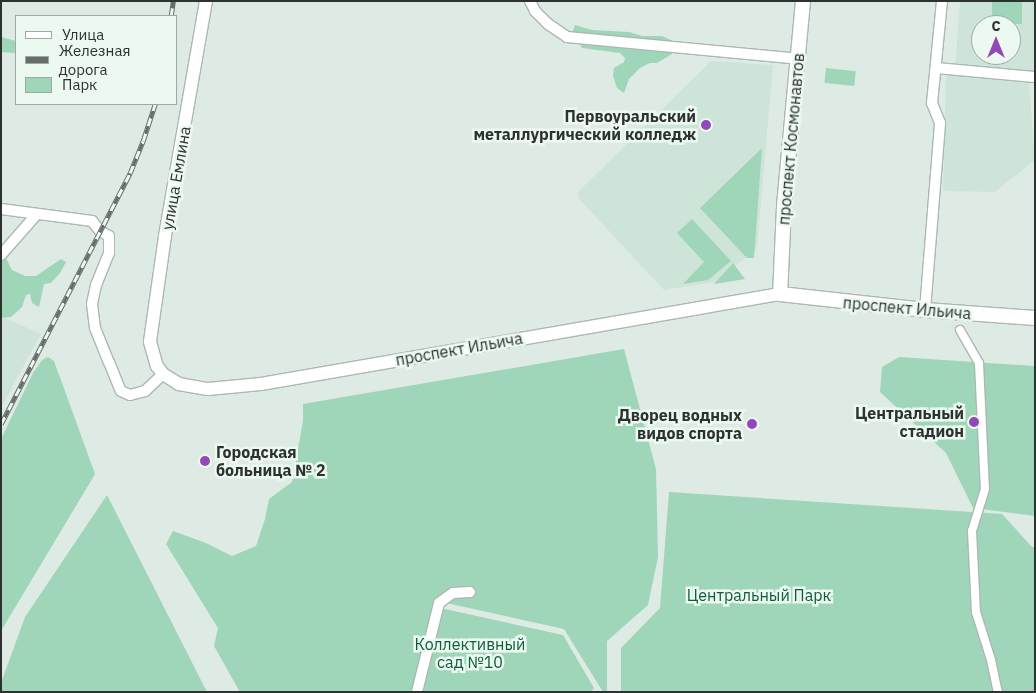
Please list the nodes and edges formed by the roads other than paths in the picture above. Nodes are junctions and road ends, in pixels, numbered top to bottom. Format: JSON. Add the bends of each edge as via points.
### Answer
{"nodes":[{"id":1,"x":206,"y":1,"type":"edge"},
{"id":2,"x":530,"y":1,"type":"edge"},
{"id":3,"x":803,"y":1,"type":"edge"},
{"id":4,"x":942,"y":1,"type":"edge"},
{"id":5,"x":798,"y":59,"type":"junction"},
{"id":6,"x":936,"y":68,"type":"junction"},
{"id":7,"x":1035,"y":77,"type":"edge"},
{"id":8,"x":1,"y":209,"type":"edge"},
{"id":9,"x":36,"y":215,"type":"junction"},
{"id":10,"x":1,"y":255,"type":"edge"},
{"id":11,"x":780,"y":294,"type":"junction"},
{"id":12,"x":925,"y":310,"type":"junction"},
{"id":13,"x":1035,"y":318,"type":"edge"},
{"id":14,"x":960,"y":330,"type":"dead end"},
{"id":15,"x":163,"y":374,"type":"junction"},
{"id":16,"x":470,"y":592,"type":"dead end"},
{"id":17,"x":418,"y":692,"type":"edge"},
{"id":18,"x":998,"y":692,"type":"edge"}],
"edges":[{"from":1,"to":15,"type":"street","name":"улица Емлина","via":[[151,326],[152,354]]},
{"from":2,"to":5,"type":"street","via":[[548,24],[567,37]]},
{"from":3,"to":5,"type":"main road","name":"проспект Космонавтов"},
{"from":4,"to":6,"type":"street"},
{"from":5,"to":11,"type":"main road","name":"проспект Космонавтов"},
{"from":6,"to":7,"type":"street"},
{"from":6,"to":12,"type":"street","via":[[932,103],[940,122]]},
{"from":8,"to":9,"type":"street"},
{"from":9,"to":10,"type":"street"},
{"from":9,"to":15,"type":"street","via":[[92,221],[109,236],[109,253],[92,304],[98,336],[121,390],[130,395],[145,391]]},
{"from":11,"to":12,"type":"main road","name":"проспект Ильича"},
{"from":11,"to":15,"type":"street","name":"проспект Ильича","via":[[261,384],[196,388],[179,384]]},
{"from":12,"to":13,"type":"main road","name":"проспект Ильича"},
{"from":14,"to":18,"type":"street","via":[[979,363],[986,490],[972,531],[976,612]]},
{"from":16,"to":17,"type":"street","via":[[453,593],[439,603]]}]}
